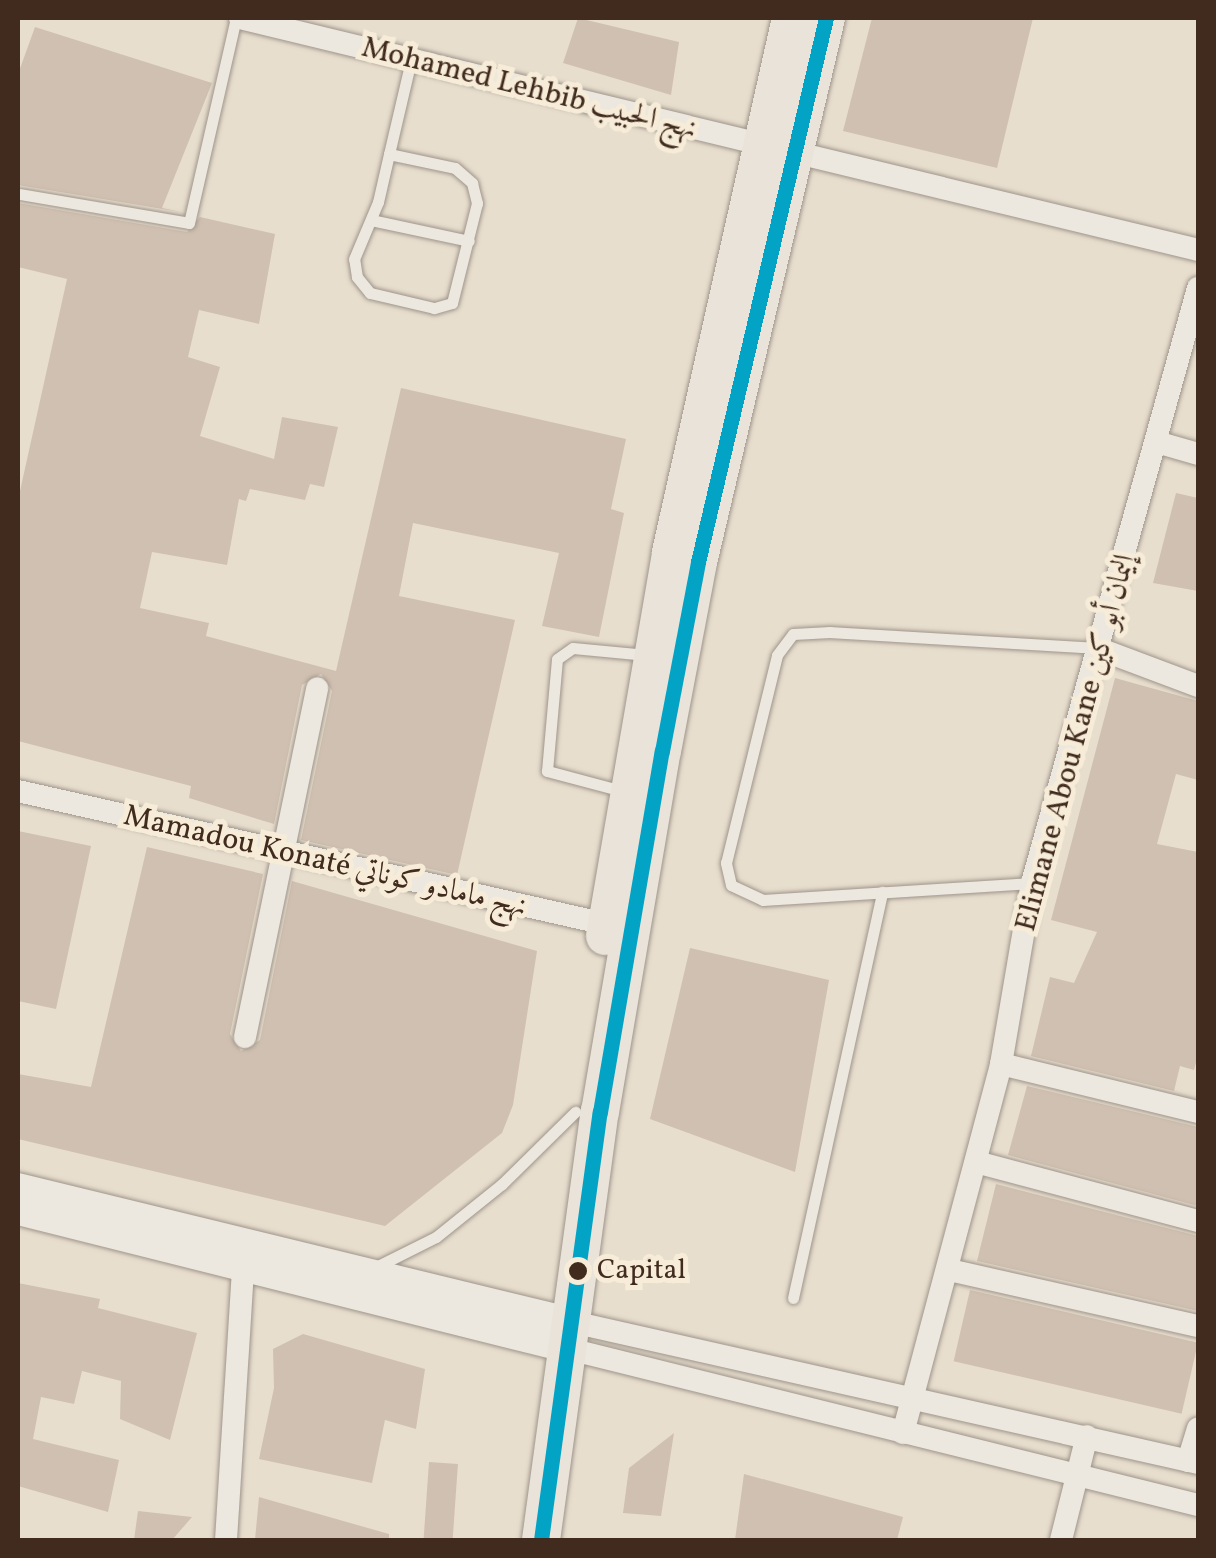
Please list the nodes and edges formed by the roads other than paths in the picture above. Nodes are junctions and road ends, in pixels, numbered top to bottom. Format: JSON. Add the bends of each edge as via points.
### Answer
{"nodes":[{"id":1,"x":238,"y":18,"type":"edge"},
{"id":2,"x":791,"y":18,"type":"edge"},
{"id":3,"x":826,"y":18,"type":"edge"},
{"id":4,"x":276,"y":22,"type":"edge"},
{"id":5,"x":411,"y":60,"type":"junction"},
{"id":6,"x":777,"y":150,"type":"junction"},
{"id":7,"x":389,"y":154,"type":"junction"},
{"id":8,"x":20,"y":194,"type":"edge"},
{"id":9,"x":371,"y":220,"type":"junction"},
{"id":10,"x":470,"y":241,"type":"junction"},
{"id":11,"x":1198,"y":250,"type":"edge"},
{"id":12,"x":1198,"y":288,"type":"edge"},
{"id":13,"x":1160,"y":443,"type":"junction"},
{"id":14,"x":1198,"y":454,"type":"edge"},
{"id":15,"x":1097,"y":648,"type":"junction"},
{"id":16,"x":652,"y":656,"type":"junction"},
{"id":17,"x":1198,"y":686,"type":"edge"},
{"id":18,"x":316,"y":688,"type":"dead end"},
{"id":19,"x":18,"y":791,"type":"edge"},
{"id":20,"x":628,"y":792,"type":"junction"},
{"id":21,"x":281,"y":853,"type":"junction"},
{"id":22,"x":1032,"y":883,"type":"junction"},
{"id":23,"x":882,"y":892,"type":"junction"},
{"id":24,"x":620,"y":927,"type":"junction"},
{"id":25,"x":245,"y":1038,"type":"dead end"},
{"id":26,"x":1001,"y":1064,"type":"junction"},
{"id":27,"x":1197,"y":1104,"type":"edge"},
{"id":28,"x":574,"y":1112,"type":"junction"},
{"id":29,"x":976,"y":1162,"type":"junction"},
{"id":30,"x":18,"y":1187,"type":"edge"},
{"id":31,"x":18,"y":1212,"type":"edge"},
{"id":32,"x":1198,"y":1221,"type":"edge"},
{"id":33,"x":243,"y":1266,"type":"junction"},
{"id":34,"x":948,"y":1270,"type":"junction"},
{"id":35,"x":366,"y":1272,"type":"junction"},
{"id":36,"x":793,"y":1298,"type":"dead end"},
{"id":37,"x":1198,"y":1326,"type":"edge"},
{"id":38,"x":555,"y":1332,"type":"junction"},
{"id":39,"x":912,"y":1399,"type":"junction"},
{"id":40,"x":1198,"y":1428,"type":"edge"},
{"id":41,"x":903,"y":1433,"type":"junction"},
{"id":42,"x":1087,"y":1436,"type":"junction"},
{"id":43,"x":1194,"y":1462,"type":"edge"},
{"id":44,"x":1078,"y":1474,"type":"junction"},
{"id":45,"x":1198,"y":1505,"type":"edge"},
{"id":46,"x":226,"y":1540,"type":"edge"},
{"id":47,"x":520,"y":1540,"type":"edge"},
{"id":48,"x":542,"y":1540,"type":"edge"},
{"id":49,"x":1061,"y":1540,"type":"edge"}],
"edges":[{"from":1,"to":4,"type":"street","name":"Mohamed Lehbib نهج الحبيب"},
{"from":1,"to":8,"type":"lane","via":[[189,224]]},
{"from":2,"to":6,"type":"highway"},
{"from":3,"to":6,"type":"highway"},
{"from":4,"to":5,"type":"street","name":"Mohamed Lehbib نهج الحبيب"},
{"from":5,"to":6,"type":"street","name":"Mohamed Lehbib نهج الحبيب"},
{"from":5,"to":7,"type":"lane"},
{"from":6,"to":11,"type":"street","name":"Mohamed Lehbib نهج الحبيب"},
{"from":6,"to":16,"type":"highway"},
{"from":6,"to":24,"type":"highway"},
{"from":7,"to":9,"type":"lane"},
{"from":7,"to":10,"type":"lane","via":[[455,168],[472,182],[477,203]]},
{"from":9,"to":10,"type":"lane"},
{"from":9,"to":10,"type":"lane","via":[[354,258],[357,277],[370,292],[434,308],[452,303]]},
{"from":12,"to":13,"type":"street","name":"Elimane Abou Kane إليمان أبو كين"},
{"from":13,"to":14,"type":"street"},
{"from":13,"to":15,"type":"street","name":"Elimane Abou Kane إليمان أبو كين"},
{"from":15,"to":17,"type":"street"},
{"from":15,"to":22,"type":"street","name":"Elimane Abou Kane إليمان أبو كين"},
{"from":15,"to":23,"type":"lane","via":[[793,634],[776,656],[726,863],[731,885],[762,900]]},
{"from":16,"to":20,"type":"highway"},
{"from":16,"to":20,"type":"lane","via":[[573,648],[557,659],[547,771]]},
{"from":18,"to":21,"type":"street"},
{"from":19,"to":21,"type":"street","name":"Mamadou Konaté نهج مامادو كوناتي"},
{"from":20,"to":24,"type":"highway"},
{"from":21,"to":24,"type":"street","name":"Mamadou Konaté نهج مامادو كوناتي"},
{"from":21,"to":25,"type":"street"},
{"from":22,"to":23,"type":"lane"},
{"from":22,"to":26,"type":"street","name":"Elimane Abou Kane إليمان أبو كين"},
{"from":23,"to":36,"type":"lane"},
{"from":24,"to":28,"type":"highway"},
{"from":24,"to":38,"type":"highway"},
{"from":26,"to":27,"type":"street"},
{"from":26,"to":29,"type":"street","name":"Elimane Abou Kane إليمان أبو كين"},
{"from":28,"to":35,"type":"lane","via":[[502,1184],[436,1237]]},
{"from":28,"to":38,"type":"highway"},
{"from":29,"to":32,"type":"street"},
{"from":29,"to":34,"type":"street","name":"Elimane Abou Kane إليمان أبو كين"},
{"from":30,"to":35,"type":"street"},
{"from":31,"to":33,"type":"street"},
{"from":33,"to":38,"type":"street"},
{"from":33,"to":46,"type":"street"},
{"from":34,"to":37,"type":"street"},
{"from":34,"to":39,"type":"street","name":"Elimane Abou Kane إليمان أبو كين"},
{"from":35,"to":38,"type":"street"},
{"from":38,"to":39,"type":"street"},
{"from":38,"to":41,"type":"street"},
{"from":38,"to":47,"type":"highway"},
{"from":38,"to":48,"type":"highway"},
{"from":39,"to":41,"type":"street","name":"Elimane Abou Kane إليمان أبو كين"},
{"from":39,"to":42,"type":"street"},
{"from":40,"to":43,"type":"street"},
{"from":41,"to":44,"type":"street"},
{"from":42,"to":43,"type":"street"},
{"from":42,"to":44,"type":"street"},
{"from":44,"to":45,"type":"street"},
{"from":44,"to":49,"type":"street"}]}
